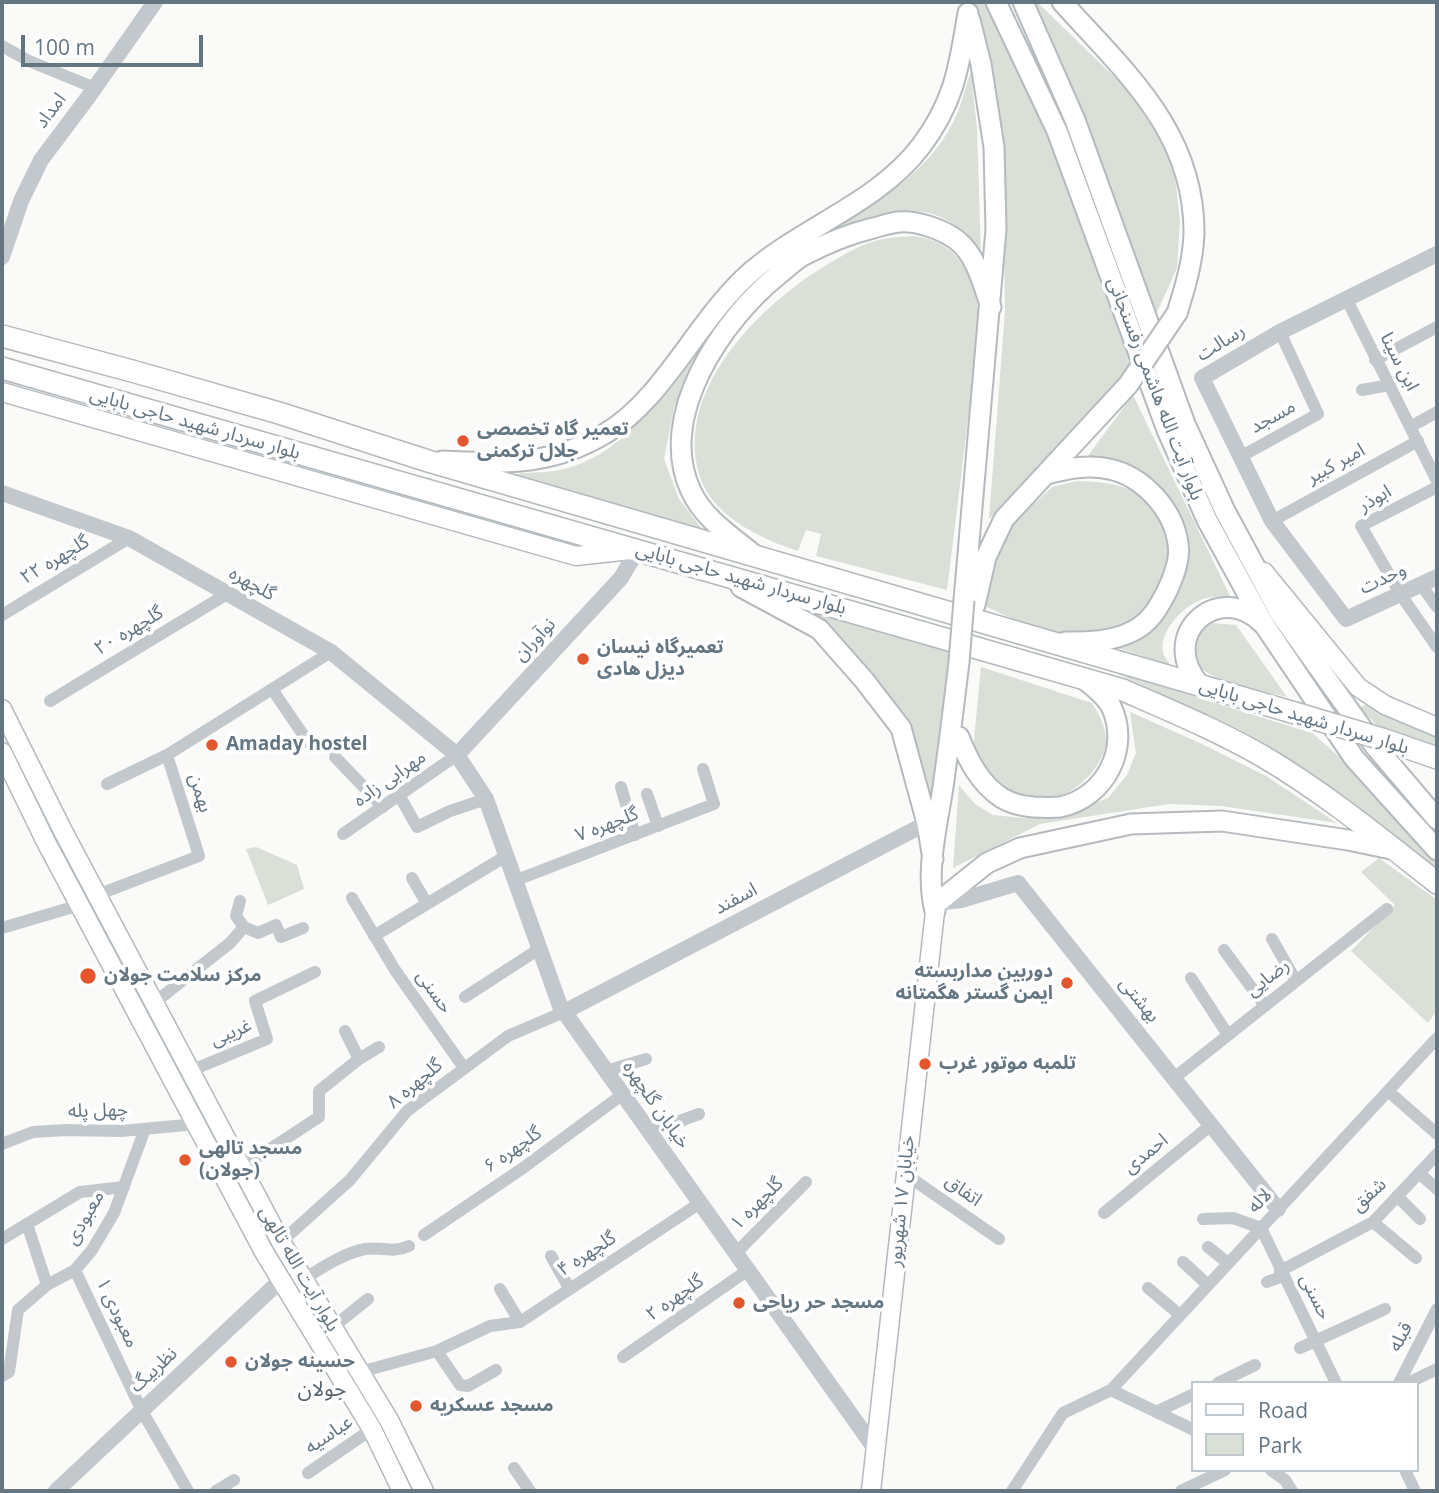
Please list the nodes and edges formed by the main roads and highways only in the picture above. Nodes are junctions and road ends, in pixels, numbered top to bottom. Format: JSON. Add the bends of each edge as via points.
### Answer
{"nodes":[{"id":1,"x":996,"y":2,"type":"edge"},
{"id":2,"x":1023,"y":2,"type":"edge"},
{"id":3,"x":1062,"y":2,"type":"edge"},
{"id":4,"x":967,"y":7,"type":"edge"},
{"id":5,"x":991,"y":307,"type":"junction"},
{"id":6,"x":2,"y":337,"type":"edge"},
{"id":7,"x":2,"y":368,"type":"edge"},
{"id":8,"x":2,"y":392,"type":"edge"},
{"id":9,"x":279,"y":413,"type":"junction"},
{"id":10,"x":267,"y":444,"type":"junction"},
{"id":11,"x":299,"y":454,"type":"junction"},
{"id":12,"x":428,"y":461,"type":"junction"},
{"id":13,"x":290,"y":474,"type":"junction"},
{"id":14,"x":1045,"y":474,"type":"junction"},
{"id":15,"x":1243,"y":545,"type":"junction"},
{"id":16,"x":638,"y":549,"type":"junction"},
{"id":17,"x":754,"y":555,"type":"junction"},
{"id":18,"x":702,"y":568,"type":"junction"},
{"id":19,"x":970,"y":602,"type":"junction"},
{"id":20,"x":1265,"y":626,"type":"junction"},
{"id":21,"x":1054,"y":643,"type":"junction"},
{"id":22,"x":963,"y":663,"type":"junction"},
{"id":23,"x":1084,"y":678,"type":"junction"},
{"id":24,"x":1200,"y":685,"type":"junction"},
{"id":25,"x":2,"y":709,"type":"edge"},
{"id":26,"x":1437,"y":727,"type":"edge"},
{"id":27,"x":959,"y":737,"type":"junction"},
{"id":28,"x":2,"y":752,"type":"edge"},
{"id":29,"x":1437,"y":758,"type":"edge"},
{"id":30,"x":1437,"y":819,"type":"edge"},
{"id":31,"x":1396,"y":850,"type":"junction"},
{"id":32,"x":1437,"y":850,"type":"edge"},
{"id":33,"x":933,"y":859,"type":"junction"},
{"id":34,"x":1437,"y":883,"type":"edge"},
{"id":35,"x":936,"y":907,"type":"junction"},
{"id":36,"x":205,"y":1120,"type":"junction"},
{"id":37,"x":390,"y":1420,"type":"junction"},
{"id":38,"x":372,"y":1429,"type":"junction"},
{"id":39,"x":402,"y":1491,"type":"edge"},
{"id":40,"x":424,"y":1491,"type":"edge"},
{"id":41,"x":872,"y":1491,"type":"edge"}],
"edges":[{"from":1,"to":20,"type":"main road","name":"بلوار آیت الله هاشمی رفسنجانی","via":[[1057,131],[1167,430],[1207,520]]},
{"from":2,"to":15,"type":"main road","name":"بلوار آیت الله هاشمی رفسنجانی","via":[[1075,120],[1185,424]]},
{"from":3,"to":14,"type":"main road","bridge":true,"via":[[1138,86],[1172,136],[1189,179],[1194,235],[1177,313],[1128,385]]},
{"from":4,"to":5,"type":"main road","via":[[994,148],[996,229]]},
{"from":4,"to":12,"type":"main road","via":[[957,78],[944,114],[920,148],[890,178],[750,272],[710,314],[640,405],[608,433],[562,455],[510,463]]},
{"from":5,"to":17,"type":"main road","via":[[973,260],[958,241],[928,226],[900,222],[857,232],[802,256],[756,292],[723,332],[699,373],[684,418],[681,453],[690,490],[707,516]]},
{"from":5,"to":19,"type":"main road"},
{"from":6,"to":9,"type":"highway","name":"بلوار سردار شهید حاجی بابایی"},
{"from":7,"to":10,"type":"highway","name":"بلوار سردار شهید حاجی بابایی"},
{"from":8,"to":13,"type":"main road"},
{"from":9,"to":10,"type":"highway"},
{"from":9,"to":12,"type":"highway","name":"بلوار سردار شهید حاجی بابایی"},
{"from":10,"to":11,"type":"highway","name":"بلوار سردار شهید حاجی بابایی"},
{"from":11,"to":13,"type":"main road"},
{"from":11,"to":16,"type":"highway","name":"بلوار سردار شهید حاجی بابایی"},
{"from":12,"to":17,"type":"highway","name":"بلوار سردار شهید حاجی بابایی"},
{"from":13,"to":16,"type":"main road","via":[[576,555]]},
{"from":14,"to":19,"type":"main road","via":[[1004,519]]},
{"from":14,"to":21,"type":"main road","via":[[1074,467],[1109,468],[1139,481],[1164,506],[1179,545],[1173,579],[1155,614],[1134,631],[1099,642]]},
{"from":15,"to":26,"type":"main road","via":[[1358,687],[1385,705]]},
{"from":15,"to":30,"type":"main road","name":"بلوار آیت الله هاشمی رفسنجانی","via":[[1281,614],[1374,746]]},
{"from":16,"to":18,"type":"highway","name":"بلوار سردار شهید حاجی بابایی"},
{"from":17,"to":21,"type":"highway","name":"بلوار سردار شهید حاجی بابایی"},
{"from":18,"to":23,"type":"highway","name":"بلوار سردار شهید حاجی بابایی"},
{"from":18,"to":33,"type":"main road","via":[[819,629],[901,728]]},
{"from":19,"to":22,"type":"main road","bridge":true},
{"from":20,"to":24,"type":"main road","via":[[1254,615],[1233,608],[1211,610],[1198,619],[1189,630],[1184,660]]},
{"from":20,"to":32,"type":"main road","name":"بلوار آیت الله هاشمی رفسنجانی","via":[[1354,758]]},
{"from":21,"to":24,"type":"highway","name":"بلوار سردار شهید حاجی بابایی"},
{"from":22,"to":27,"type":"main road"},
{"from":22,"to":33,"type":"main road"},
{"from":23,"to":27,"type":"main road","via":[[1110,704],[1117,750],[1100,786],[1061,807],[1024,806],[1003,799],[970,763]]},
{"from":23,"to":31,"type":"highway","name":"بلوار سردار شهید حاجی بابایی","via":[[1188,718],[1264,757]]},
{"from":24,"to":29,"type":"highway","name":"بلوار سردار شهید حاجی بابایی","bridge":true},
{"from":25,"to":36,"type":"main road","name":"بلوار آیت الله تالهی","via":[[190,1071]]},
{"from":27,"to":35,"type":"main road"},
{"from":28,"to":36,"type":"main road","name":"بلوار آیت الله تالهی","via":[[80,905]]},
{"from":31,"to":34,"type":"highway","name":"بلوار سردار شهید حاجی بابایی"},
{"from":31,"to":35,"type":"main road","via":[[1222,821],[1131,824],[1020,848],[987,863]]},
{"from":33,"to":35,"type":"main road"},
{"from":35,"to":41,"type":"main road","name":"خیابان ۱۷ شهریور"},
{"from":36,"to":37,"type":"main road","name":"بلوار آیت الله تالهی","via":[[241,1168]]},
{"from":36,"to":38,"type":"main road","name":"بلوار آیت الله تالهی","via":[[264,1252]]},
{"from":37,"to":38,"type":"main road"},
{"from":37,"to":40,"type":"main road","name":"بلوار آیت الله تالهی"},
{"from":38,"to":39,"type":"main road","name":"بلوار آیت الله تالهی"}]}
